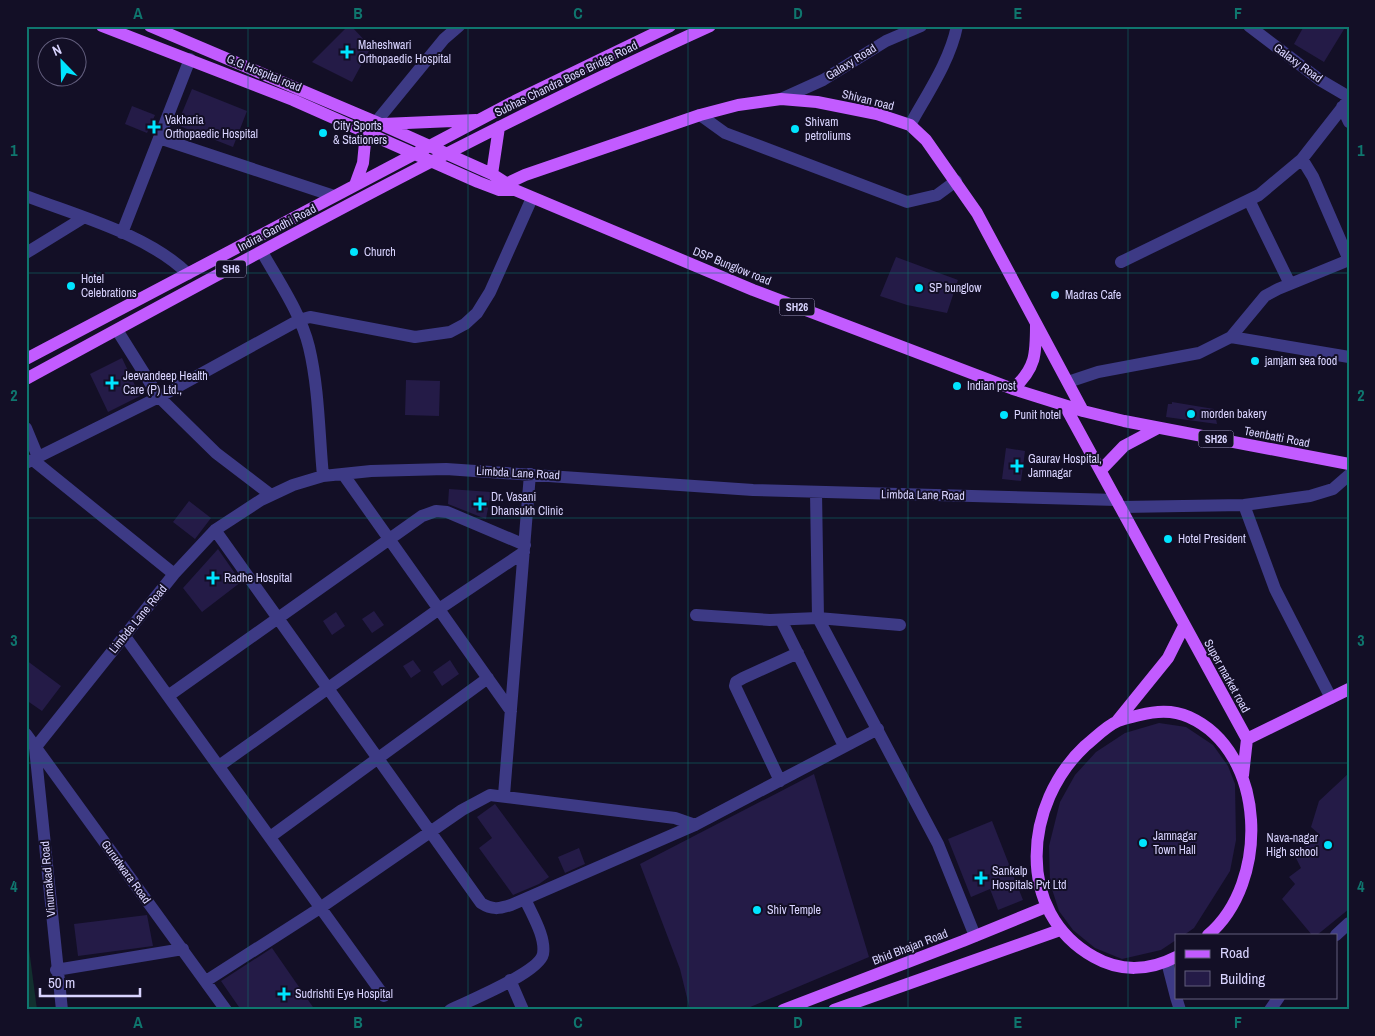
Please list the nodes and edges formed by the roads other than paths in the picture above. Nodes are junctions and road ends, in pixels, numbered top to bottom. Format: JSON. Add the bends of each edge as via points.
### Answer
{"nodes":[{"id":1,"x":102,"y":26,"type":"edge"},
{"id":2,"x":460,"y":26,"type":"edge"},
{"id":3,"x":670,"y":26,"type":"edge"},
{"id":4,"x":710,"y":26,"type":"edge"},
{"id":5,"x":921,"y":26,"type":"edge"},
{"id":6,"x":957,"y":26,"type":"edge"},
{"id":7,"x":1249,"y":26,"type":"edge"},
{"id":8,"x":156,"y":29,"type":"edge"},
{"id":9,"x":156,"y":46,"type":"junction"},
{"id":10,"x":190,"y":59,"type":"junction"},
{"id":11,"x":781,"y":99,"type":"junction"},
{"id":12,"x":1347,"y":101,"type":"edge"},
{"id":13,"x":700,"y":115,"type":"junction"},
{"id":14,"x":479,"y":120,"type":"junction"},
{"id":15,"x":1349,"y":122,"type":"edge"},
{"id":16,"x":378,"y":123,"type":"junction"},
{"id":17,"x":910,"y":125,"type":"junction"},
{"id":18,"x":499,"y":127,"type":"junction"},
{"id":19,"x":366,"y":132,"type":"junction"},
{"id":20,"x":159,"y":138,"type":"junction"},
{"id":21,"x":429,"y":146,"type":"junction"},
{"id":22,"x":412,"y":154,"type":"junction"},
{"id":23,"x":437,"y":159,"type":"junction"},
{"id":24,"x":1302,"y":159,"type":"junction"},
{"id":25,"x":492,"y":174,"type":"junction"},
{"id":26,"x":956,"y":181,"type":"junction"},
{"id":27,"x":355,"y":185,"type":"junction"},
{"id":28,"x":508,"y":188,"type":"junction"},
{"id":29,"x":26,"y":196,"type":"edge"},
{"id":30,"x":334,"y":196,"type":"junction"},
{"id":31,"x":532,"y":198,"type":"junction"},
{"id":32,"x":1249,"y":200,"type":"junction"},
{"id":33,"x":83,"y":218,"type":"junction"},
{"id":34,"x":122,"y":233,"type":"junction"},
{"id":35,"x":26,"y":252,"type":"edge"},
{"id":36,"x":262,"y":252,"type":"junction"},
{"id":37,"x":1349,"y":260,"type":"edge"},
{"id":38,"x":1121,"y":262,"type":"dead end"},
{"id":39,"x":188,"y":274,"type":"junction"},
{"id":40,"x":1290,"y":284,"type":"junction"},
{"id":41,"x":299,"y":320,"type":"junction"},
{"id":42,"x":1036,"y":322,"type":"junction"},
{"id":43,"x":117,"y":330,"type":"junction"},
{"id":44,"x":1231,"y":337,"type":"junction"},
{"id":45,"x":1349,"y":357,"type":"edge"},
{"id":46,"x":26,"y":359,"type":"edge"},
{"id":47,"x":26,"y":379,"type":"edge"},
{"id":48,"x":1068,"y":382,"type":"junction"},
{"id":49,"x":1013,"y":389,"type":"junction"},
{"id":50,"x":158,"y":397,"type":"junction"},
{"id":51,"x":1065,"y":406,"type":"junction"},
{"id":52,"x":1083,"y":411,"type":"junction"},
{"id":53,"x":26,"y":428,"type":"edge"},
{"id":54,"x":1158,"y":428,"type":"junction"},
{"id":55,"x":32,"y":460,"type":"edge"},
{"id":56,"x":1349,"y":464,"type":"edge"},
{"id":57,"x":1102,"y":470,"type":"junction"},
{"id":58,"x":343,"y":474,"type":"junction"},
{"id":59,"x":530,"y":474,"type":"junction"},
{"id":60,"x":1349,"y":475,"type":"edge"},
{"id":61,"x":323,"y":476,"type":"junction"},
{"id":62,"x":816,"y":492,"type":"junction"},
{"id":63,"x":271,"y":495,"type":"junction"},
{"id":64,"x":1120,"y":504,"type":"junction"},
{"id":65,"x":1244,"y":505,"type":"junction"},
{"id":66,"x":215,"y":530,"type":"junction"},
{"id":67,"x":389,"y":539,"type":"junction"},
{"id":68,"x":524,"y":549,"type":"junction"},
{"id":69,"x":174,"y":574,"type":"junction"},
{"id":70,"x":439,"y":609,"type":"junction"},
{"id":71,"x":696,"y":615,"type":"dead end"},
{"id":72,"x":278,"y":618,"type":"junction"},
{"id":73,"x":818,"y":618,"type":"junction"},
{"id":74,"x":781,"y":620,"type":"junction"},
{"id":75,"x":900,"y":625,"type":"dead end"},
{"id":76,"x":1184,"y":626,"type":"junction"},
{"id":77,"x":124,"y":635,"type":"junction"},
{"id":78,"x":798,"y":653,"type":"junction"},
{"id":79,"x":488,"y":678,"type":"junction"},
{"id":80,"x":328,"y":688,"type":"junction"},
{"id":81,"x":1349,"y":689,"type":"edge"},
{"id":82,"x":168,"y":696,"type":"junction"},
{"id":83,"x":1331,"y":698,"type":"junction"},
{"id":84,"x":511,"y":711,"type":"junction"},
{"id":85,"x":1118,"y":721,"type":"junction"},
{"id":86,"x":878,"y":729,"type":"junction"},
{"id":87,"x":26,"y":734,"type":"edge"},
{"id":88,"x":1247,"y":739,"type":"junction"},
{"id":89,"x":844,"y":746,"type":"junction"},
{"id":90,"x":35,"y":748,"type":"junction"},
{"id":91,"x":378,"y":759,"type":"junction"},
{"id":92,"x":219,"y":766,"type":"junction"},
{"id":93,"x":1243,"y":775,"type":"junction"},
{"id":94,"x":780,"y":781,"type":"junction"},
{"id":95,"x":504,"y":795,"type":"junction"},
{"id":96,"x":694,"y":826,"type":"junction"},
{"id":97,"x":430,"y":832,"type":"junction"},
{"id":98,"x":270,"y":837,"type":"junction"},
{"id":99,"x":525,"y":899,"type":"junction"},
{"id":100,"x":1046,"y":907,"type":"junction"},
{"id":101,"x":320,"y":908,"type":"junction"},
{"id":102,"x":1349,"y":923,"type":"edge"},
{"id":103,"x":1060,"y":930,"type":"junction"},
{"id":104,"x":1209,"y":934,"type":"edge"},
{"id":105,"x":1337,"y":934,"type":"edge"},
{"id":106,"x":975,"y":936,"type":"junction"},
{"id":107,"x":183,"y":949,"type":"junction"},
{"id":108,"x":1172,"y":960,"type":"edge"},
{"id":109,"x":56,"y":970,"type":"junction"},
{"id":110,"x":510,"y":980,"type":"junction"},
{"id":111,"x":206,"y":981,"type":"junction"},
{"id":112,"x":1175,"y":988,"type":"edge"},
{"id":113,"x":384,"y":996,"type":"dead end"},
{"id":114,"x":1176,"y":998,"type":"edge"},
{"id":115,"x":1278,"y":998,"type":"edge"},
{"id":116,"x":799,"y":1007,"type":"edge"},
{"id":117,"x":62,"y":1010,"type":"edge"},
{"id":118,"x":226,"y":1010,"type":"edge"},
{"id":119,"x":450,"y":1010,"type":"edge"},
{"id":120,"x":523,"y":1010,"type":"edge"},
{"id":121,"x":782,"y":1010,"type":"edge"},
{"id":122,"x":834,"y":1010,"type":"edge"},
{"id":123,"x":1180,"y":1010,"type":"edge"},
{"id":124,"x":1270,"y":1010,"type":"edge"}],
"edges":[{"from":1,"to":9,"type":"main road","name":"G.G Hospital road"},
{"from":2,"to":16,"type":"street","via":[[438,46]]},
{"from":3,"to":14,"type":"main road","name":"Subhas Chandra Bose Bridge Road","number":"SH6"},
{"from":4,"to":18,"type":"main road","name":"Subhas Chandra Bose Bridge Road","number":"SH6"},
{"from":5,"to":11,"type":"street","name":"Galaxy Road","via":[[886,41],[823,80]]},
{"from":6,"to":17,"type":"street","via":[[938,74]]},
{"from":7,"to":12,"type":"street","name":"Galaxy Road"},
{"from":8,"to":9,"type":"main road"},
{"from":8,"to":16,"type":"main road","name":"G.G Hospital road"},
{"from":9,"to":10,"type":"main road","name":"G.G Hospital road"},
{"from":10,"to":19,"type":"main road","name":"G.G Hospital road"},
{"from":10,"to":20,"type":"street"},
{"from":11,"to":13,"type":"main road","name":"Shivan road"},
{"from":11,"to":17,"type":"main road","name":"Shivan road","via":[[868,112]]},
{"from":12,"to":15,"type":"street"},
{"from":12,"to":24,"type":"street"},
{"from":13,"to":26,"type":"street","via":[[726,133],[907,202],[937,195]]},
{"from":13,"to":28,"type":"main road","name":"Shivan road"},
{"from":14,"to":16,"type":"main road"},
{"from":14,"to":21,"type":"main road","name":"Subhas Chandra Bose Bridge Road","number":"SH6"},
{"from":16,"to":21,"type":"main road","name":"G.G Hospital road"},
{"from":17,"to":26,"type":"main road","name":"Shivan road","via":[[926,140]]},
{"from":18,"to":23,"type":"main road","name":"Subhas Chandra Bose Bridge Road","number":"SH6"},
{"from":18,"to":25,"type":"main road"},
{"from":19,"to":22,"type":"main road","name":"G.G Hospital road"},
{"from":19,"to":27,"type":"main road"},
{"from":20,"to":30,"type":"street"},
{"from":20,"to":34,"type":"street"},
{"from":21,"to":22,"type":"main road","name":"Indira Gandhi Road","number":"SH6"},
{"from":21,"to":23,"type":"main road","name":"DSP Bunglow road","number":"SH26"},
{"from":22,"to":23,"type":"main road","name":"DSP Bunglow road","number":"SH26"},
{"from":22,"to":27,"type":"main road","name":"Indira Gandhi Road","number":"SH6"},
{"from":23,"to":25,"type":"main road","name":"DSP Bunglow road","number":"SH26"},
{"from":23,"to":28,"type":"main road","name":"DSP Bunglow road","number":"SH26"},
{"from":23,"to":36,"type":"main road","name":"Indira Gandhi Road","number":"SH6"},
{"from":24,"to":32,"type":"street"},
{"from":24,"to":37,"type":"street"},
{"from":25,"to":28,"type":"main road","name":"DSP Bunglow road","number":"SH26"},
{"from":26,"to":42,"type":"main road","name":"Shivan road"},
{"from":27,"to":30,"type":"main road","name":"Indira Gandhi Road","number":"SH6"},
{"from":28,"to":31,"type":"main road","name":"DSP Bunglow road","number":"SH26"},
{"from":29,"to":33,"type":"street"},
{"from":30,"to":39,"type":"main road","name":"Indira Gandhi Road","number":"SH6"},
{"from":31,"to":41,"type":"street","via":[[490,292],[477,313],[450,332],[415,337],[310,317]]},
{"from":31,"to":49,"type":"main road","name":"DSP Bunglow road","number":"SH26","via":[[753,290]]},
{"from":32,"to":38,"type":"street"},
{"from":32,"to":40,"type":"street"},
{"from":33,"to":34,"type":"street"},
{"from":33,"to":35,"type":"street"},
{"from":34,"to":39,"type":"street","via":[[173,259]]},
{"from":36,"to":41,"type":"street"},
{"from":36,"to":43,"type":"main road","name":"Indira Gandhi Road","number":"SH6"},
{"from":37,"to":40,"type":"street"},
{"from":39,"to":46,"type":"main road","name":"Indira Gandhi Road","number":"SH6"},
{"from":40,"to":44,"type":"street","via":[[1266,296]]},
{"from":41,"to":50,"type":"street"},
{"from":41,"to":61,"type":"street","via":[[312,365]]},
{"from":42,"to":48,"type":"main road","name":"Shivan road"},
{"from":42,"to":49,"type":"main road","via":[[1036,351],[1032,367]]},
{"from":43,"to":47,"type":"main road","name":"Indira Gandhi Road","number":"SH6"},
{"from":43,"to":50,"type":"street"},
{"from":44,"to":45,"type":"street"},
{"from":44,"to":48,"type":"street","via":[[1199,354],[1098,372]]},
{"from":48,"to":52,"type":"main road","name":"Shivan road"},
{"from":49,"to":51,"type":"main road","name":"DSP Bunglow road","number":"SH26"},
{"from":50,"to":55,"type":"street"},
{"from":50,"to":63,"type":"street","via":[[216,452]]},
{"from":51,"to":52,"type":"main road","name":"DSP Bunglow road","number":"SH26"},
{"from":51,"to":57,"type":"main road","name":"Super market road"},
{"from":52,"to":54,"type":"main road","name":"Teenbatti Road","number":"SH26"},
{"from":53,"to":55,"type":"street"},
{"from":54,"to":56,"type":"main road","name":"Teenbatti Road","number":"SH26"},
{"from":54,"to":57,"type":"main road","via":[[1124,446]]},
{"from":55,"to":69,"type":"street"},
{"from":57,"to":64,"type":"main road","name":"Super market road"},
{"from":58,"to":59,"type":"street","name":"Limbda Lane Road","via":[[446,469]]},
{"from":58,"to":61,"type":"street","name":"Limbda Lane Road"},
{"from":58,"to":67,"type":"street"},
{"from":59,"to":62,"type":"street","name":"Limbda Lane Road"},
{"from":59,"to":68,"type":"street"},
{"from":60,"to":65,"type":"street","name":"Limbda Lane Road","via":[[1332,489],[1310,496]]},
{"from":61,"to":63,"type":"street","name":"Limbda Lane Road","via":[[293,484]]},
{"from":62,"to":64,"type":"street","name":"Limbda Lane Road"},
{"from":62,"to":73,"type":"street"},
{"from":63,"to":66,"type":"street","name":"Limbda Lane Road"},
{"from":64,"to":65,"type":"street","name":"Limbda Lane Road"},
{"from":64,"to":76,"type":"main road","name":"Super market road"},
{"from":65,"to":83,"type":"street","via":[[1276,588]]},
{"from":66,"to":69,"type":"street","name":"Limbda Lane Road"},
{"from":66,"to":72,"type":"street"},
{"from":67,"to":68,"type":"street","via":[[422,516],[436,511],[446,512]]},
{"from":67,"to":70,"type":"street"},
{"from":67,"to":72,"type":"street"},
{"from":68,"to":70,"type":"street"},
{"from":68,"to":84,"type":"street"},
{"from":69,"to":77,"type":"street","name":"Limbda Lane Road"},
{"from":70,"to":79,"type":"street"},
{"from":70,"to":80,"type":"street"},
{"from":71,"to":74,"type":"street"},
{"from":72,"to":80,"type":"street"},
{"from":72,"to":82,"type":"street"},
{"from":73,"to":74,"type":"street"},
{"from":73,"to":75,"type":"street"},
{"from":73,"to":86,"type":"street"},
{"from":74,"to":78,"type":"street"},
{"from":76,"to":85,"type":"main road","via":[[1168,658]]},
{"from":76,"to":88,"type":"main road","name":"Super market road"},
{"from":77,"to":82,"type":"street"},
{"from":77,"to":90,"type":"street","name":"Limbda Lane Road"},
{"from":78,"to":89,"type":"street"},
{"from":78,"to":94,"type":"street","via":[[743,678],[735,686]]},
{"from":79,"to":84,"type":"street"},
{"from":79,"to":91,"type":"street"},
{"from":80,"to":91,"type":"street"},
{"from":80,"to":92,"type":"street"},
{"from":81,"to":83,"type":"main road"},
{"from":82,"to":92,"type":"street"},
{"from":83,"to":88,"type":"main road"},
{"from":84,"to":95,"type":"street"},
{"from":85,"to":93,"type":"main road","via":[[1149,713],[1170,712],[1208,728]]},
{"from":85,"to":100,"type":"main road","via":[[1072,759],[1056,783],[1042,815],[1037,847],[1038,881]]},
{"from":86,"to":89,"type":"street"},
{"from":86,"to":106,"type":"street","via":[[938,844]]},
{"from":87,"to":90,"type":"street","name":"Gurudwara Road"},
{"from":88,"to":93,"type":"main road"},
{"from":89,"to":94,"type":"street"},
{"from":90,"to":107,"type":"street","name":"Gurudwara Road"},
{"from":90,"to":109,"type":"street","name":"Vinumakad Road"},
{"from":91,"to":97,"type":"street"},
{"from":91,"to":98,"type":"street"},
{"from":92,"to":98,"type":"street"},
{"from":93,"to":104,"type":"main road","via":[[1251,814],[1248,865],[1239,894]]},
{"from":94,"to":96,"type":"street"},
{"from":95,"to":96,"type":"street","via":[[675,818]]},
{"from":95,"to":97,"type":"street","via":[[490,795],[478,800]]},
{"from":96,"to":99,"type":"street"},
{"from":97,"to":99,"type":"street","via":[[481,903],[497,909]]},
{"from":97,"to":101,"type":"street"},
{"from":98,"to":101,"type":"street"},
{"from":99,"to":110,"type":"street","via":[[542,941],[543,956]]},
{"from":100,"to":103,"type":"main road"},
{"from":100,"to":106,"type":"main road","name":"Bhid Bhajan Road"},
{"from":101,"to":111,"type":"street"},
{"from":101,"to":113,"type":"street"},
{"from":102,"to":105,"type":"street"},
{"from":103,"to":108,"type":"main road","via":[[1073,944],[1109,966],[1133,969]]},
{"from":103,"to":122,"type":"main road"},
{"from":106,"to":116,"type":"main road","name":"Bhid Bhajan Road"},
{"from":107,"to":109,"type":"street"},
{"from":107,"to":111,"type":"street","name":"Gurudwara Road"},
{"from":108,"to":112,"type":"street"},
{"from":109,"to":117,"type":"street","name":"Vinumakad Road"},
{"from":110,"to":119,"type":"street"},
{"from":110,"to":120,"type":"street"},
{"from":111,"to":118,"type":"street","name":"Gurudwara Road"},
{"from":114,"to":123,"type":"street"},
{"from":115,"to":124,"type":"street"},
{"from":116,"to":121,"type":"main road","name":"Bhid Bhajan Road"}]}
